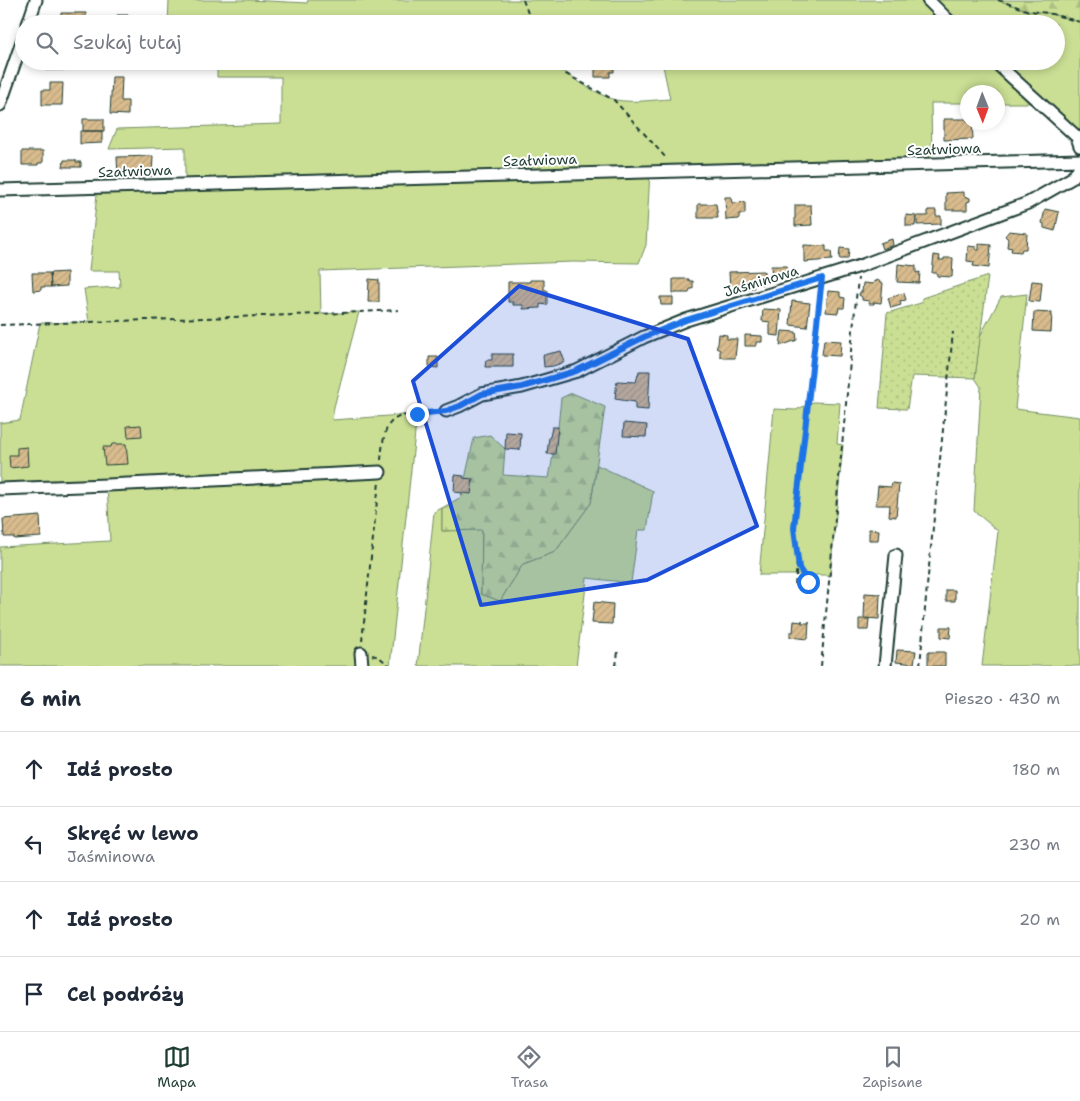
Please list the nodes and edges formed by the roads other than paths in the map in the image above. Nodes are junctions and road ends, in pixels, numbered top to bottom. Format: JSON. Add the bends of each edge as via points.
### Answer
{"nodes":[{"id":1,"x":36,"y":0,"type":"edge"},
{"id":2,"x":928,"y":0,"type":"edge"},
{"id":3,"x":31,"y":15,"type":"edge"},
{"id":4,"x":943,"y":15,"type":"edge"},
{"id":5,"x":15,"y":62,"type":"edge"},
{"id":6,"x":1004,"y":70,"type":"edge"},
{"id":7,"x":0,"y":105,"type":"edge"},
{"id":8,"x":1080,"y":146,"type":"edge"},
{"id":9,"x":1080,"y":160,"type":"edge"},
{"id":10,"x":1080,"y":167,"type":"edge"},
{"id":11,"x":0,"y":190,"type":"edge"},
{"id":12,"x":446,"y":411,"type":"road end"},
{"id":13,"x":380,"y":472,"type":"road end"},
{"id":14,"x":0,"y":488,"type":"edge"},
{"id":15,"x":896,"y":555,"type":"dead end"},
{"id":16,"x":361,"y":653,"type":"road end"},
{"id":17,"x":362,"y":666,"type":"edge"},
{"id":18,"x":885,"y":666,"type":"edge"}],
"edges":[{"from":1,"to":3,"type":"street"},
{"from":2,"to":4,"type":"street"},
{"from":5,"to":7,"type":"street"},
{"from":6,"to":8,"type":"street","via":[[1077,137]]},
{"from":9,"to":11,"type":"street","name":"Szałwiowa"},
{"from":10,"to":12,"type":"street","name":"Jaśminowa","via":[[1072,178],[1028,203],[860,266],[686,320],[576,371],[522,387],[482,394]]},
{"from":13,"to":14,"type":"street"},
{"from":15,"to":18,"type":"street"},
{"from":16,"to":17,"type":"street"}]}
